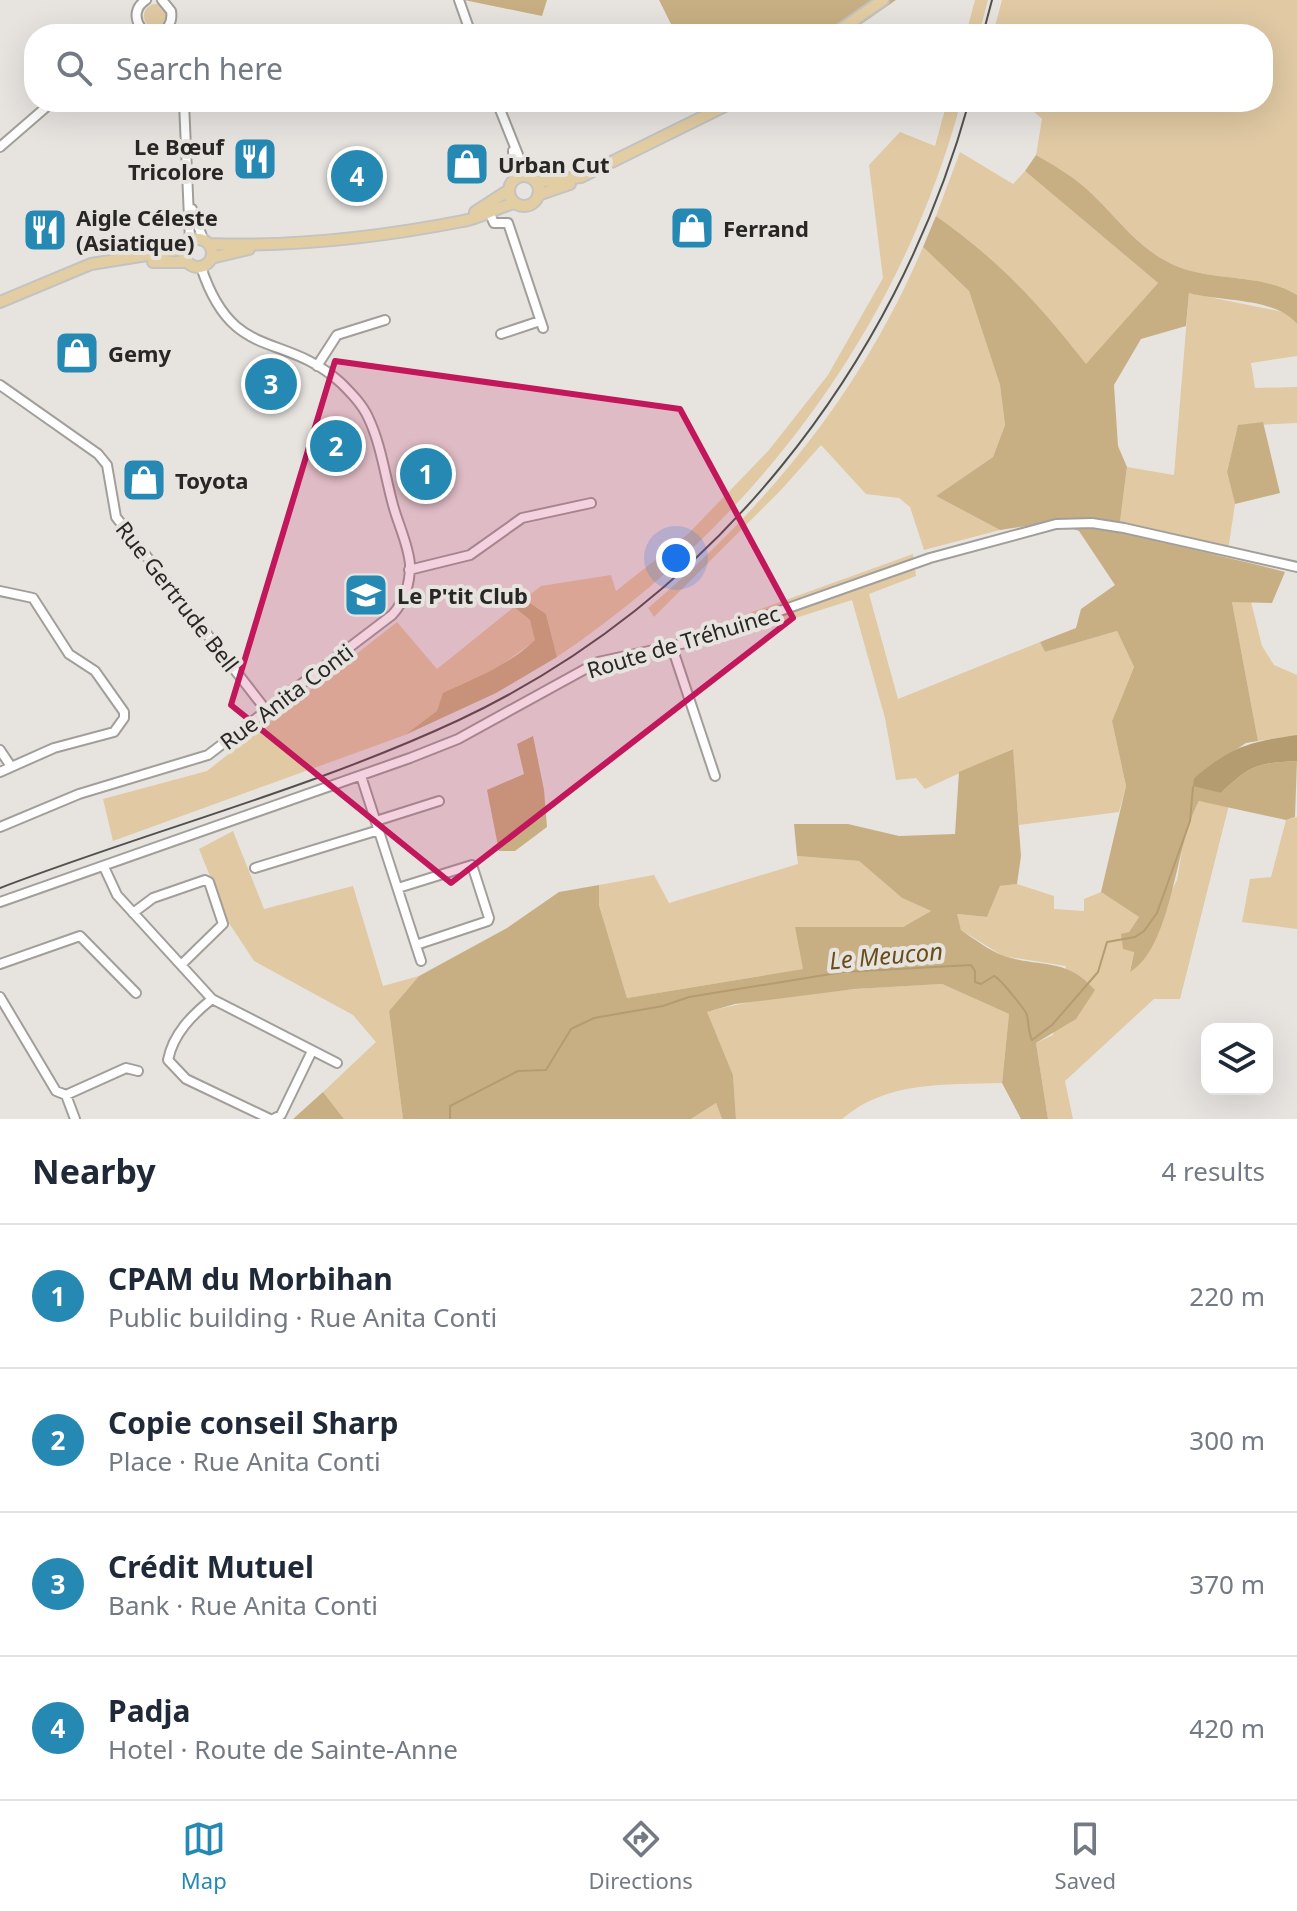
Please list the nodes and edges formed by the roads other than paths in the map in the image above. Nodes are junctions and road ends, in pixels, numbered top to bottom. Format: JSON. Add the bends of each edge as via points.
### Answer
{"nodes":[{"id":1,"x":146,"y":0,"type":"edge"},
{"id":2,"x":459,"y":0,"type":"edge"},
{"id":3,"x":883,"y":0,"type":"edge"},
{"id":4,"x":169,"y":2,"type":"edge"},
{"id":5,"x":137,"y":24,"type":"edge"},
{"id":6,"x":170,"y":24,"type":"edge"},
{"id":7,"x":467,"y":24,"type":"edge"},
{"id":8,"x":848,"y":24,"type":"edge"},
{"id":9,"x":40,"y":112,"type":"edge"},
{"id":10,"x":184,"y":112,"type":"edge"},
{"id":11,"x":501,"y":112,"type":"edge"},
{"id":12,"x":713,"y":112,"type":"edge"},
{"id":13,"x":512,"y":142,"type":"junction"},
{"id":14,"x":0,"y":147,"type":"edge"},
{"id":15,"x":612,"y":164,"type":"junction"},
{"id":16,"x":515,"y":179,"type":"junction"},
{"id":17,"x":532,"y":179,"type":"junction"},
{"id":18,"x":509,"y":190,"type":"junction"},
{"id":19,"x":538,"y":195,"type":"junction"},
{"id":20,"x":188,"y":197,"type":"junction"},
{"id":21,"x":515,"y":203,"type":"junction"},
{"id":22,"x":489,"y":212,"type":"junction"},
{"id":23,"x":451,"y":223,"type":"junction"},
{"id":24,"x":207,"y":242,"type":"junction"},
{"id":25,"x":187,"y":245,"type":"junction"},
{"id":26,"x":258,"y":246,"type":"junction"},
{"id":27,"x":211,"y":258,"type":"junction"},
{"id":28,"x":131,"y":260,"type":"junction"},
{"id":29,"x":188,"y":262,"type":"junction"},
{"id":30,"x":201,"y":267,"type":"junction"},
{"id":31,"x":0,"y":302,"type":"edge"},
{"id":32,"x":385,"y":320,"type":"dead end"},
{"id":33,"x":501,"y":334,"type":"dead end"},
{"id":34,"x":317,"y":366,"type":"junction"},
{"id":35,"x":0,"y":385,"type":"edge"},
{"id":36,"x":591,"y":503,"type":"dead end"},
{"id":37,"x":1297,"y":567,"type":"edge"},
{"id":38,"x":409,"y":570,"type":"junction"},
{"id":39,"x":0,"y":591,"type":"edge"},
{"id":40,"x":672,"y":647,"type":"junction"},
{"id":41,"x":266,"y":710,"type":"junction"},
{"id":42,"x":0,"y":750,"type":"edge"},
{"id":43,"x":10,"y":765,"type":"junction"},
{"id":44,"x":0,"y":772,"type":"edge"},
{"id":45,"x":361,"y":776,"type":"junction"},
{"id":46,"x":715,"y":776,"type":"dead end"},
{"id":47,"x":439,"y":801,"type":"dead end"},
{"id":48,"x":378,"y":826,"type":"junction"},
{"id":49,"x":0,"y":827,"type":"edge"},
{"id":50,"x":104,"y":867,"type":"junction"},
{"id":51,"x":255,"y":868,"type":"dead end"},
{"id":52,"x":398,"y":888,"type":"junction"},
{"id":53,"x":0,"y":902,"type":"edge"},
{"id":54,"x":133,"y":913,"type":"junction"},
{"id":55,"x":416,"y":945,"type":"junction"},
{"id":56,"x":421,"y":961,"type":"dead end"},
{"id":57,"x":0,"y":964,"type":"edge"},
{"id":58,"x":182,"y":964,"type":"junction"},
{"id":59,"x":136,"y":993,"type":"dead end"},
{"id":60,"x":0,"y":997,"type":"edge"},
{"id":61,"x":212,"y":999,"type":"junction"},
{"id":62,"x":312,"y":1051,"type":"junction"},
{"id":63,"x":337,"y":1063,"type":"dead end"},
{"id":64,"x":138,"y":1071,"type":"dead end"},
{"id":65,"x":66,"y":1095,"type":"junction"},
{"id":66,"x":75,"y":1119,"type":"edge"},
{"id":67,"x":272,"y":1119,"type":"edge"}],
"edges":[{"from":1,"to":5,"type":"street","via":[[136,12]]},
{"from":2,"to":7,"type":"street"},
{"from":3,"to":8,"type":"main road"},
{"from":4,"to":6,"type":"street"},
{"from":9,"to":14,"type":"street"},
{"from":10,"to":20,"type":"street"},
{"from":11,"to":13,"type":"street"},
{"from":12,"to":15,"type":"main road"},
{"from":13,"to":16,"type":"street"},
{"from":13,"to":17,"type":"street"},
{"from":15,"to":17,"type":"main road","via":[[581,177]]},
{"from":15,"to":19,"type":"main road","via":[[589,179]]},
{"from":16,"to":17,"type":"main road"},
{"from":16,"to":18,"type":"main road"},
{"from":17,"to":19,"type":"main road"},
{"from":18,"to":21,"type":"main road"},
{"from":18,"to":23,"type":"main road"},
{"from":19,"to":21,"type":"main road","via":[[529,205]]},
{"from":20,"to":24,"type":"street"},
{"from":20,"to":25,"type":"street"},
{"from":21,"to":22,"type":"main road"},
{"from":22,"to":23,"type":"main road"},
{"from":22,"to":33,"type":"street","via":[[494,223],[508,223],[542,324]]},
{"from":23,"to":26,"type":"main road"},
{"from":24,"to":25,"type":"main road"},
{"from":24,"to":26,"type":"main road"},
{"from":24,"to":27,"type":"main road"},
{"from":25,"to":28,"type":"main road"},
{"from":25,"to":29,"type":"main road"},
{"from":26,"to":27,"type":"main road"},
{"from":27,"to":30,"type":"main road"},
{"from":28,"to":29,"type":"main road"},
{"from":28,"to":31,"type":"main road","via":[[71,270]]},
{"from":29,"to":30,"type":"main road"},
{"from":30,"to":34,"type":"street","via":[[229,322],[260,342]]},
{"from":32,"to":34,"type":"street","via":[[337,335]]},
{"from":34,"to":38,"type":"street","via":[[349,392],[369,419]]},
{"from":35,"to":41,"type":"street","name":"Rue Gertrude Bell","via":[[98,454],[107,465],[116,517]]},
{"from":36,"to":38,"type":"street","via":[[522,518],[470,555]]},
{"from":37,"to":40,"type":"street","name":"Route de Tréhuinec","via":[[1124,528],[1056,524],[930,558]]},
{"from":38,"to":41,"type":"street","name":"Rue Anita Conti","via":[[406,594],[392,615]]},
{"from":39,"to":43,"type":"street","via":[[33,598],[69,654],[95,671],[124,712],[114,732]]},
{"from":40,"to":45,"type":"street","name":"Route de Tréhuinec","via":[[598,662],[458,739]]},
{"from":40,"to":46,"type":"street"},
{"from":41,"to":49,"type":"street","name":"Rue Anita Conti","via":[[196,761],[79,794]]},
{"from":42,"to":43,"type":"street"},
{"from":43,"to":44,"type":"street"},
{"from":45,"to":48,"type":"street"},
{"from":45,"to":50,"type":"street","name":"Route de Tréhuinec"},
{"from":47,"to":48,"type":"street"},
{"from":48,"to":51,"type":"street"},
{"from":48,"to":52,"type":"street"},
{"from":50,"to":53,"type":"street","name":"Route de Tréhuinec"},
{"from":50,"to":54,"type":"street"},
{"from":52,"to":55,"type":"street"},
{"from":52,"to":55,"type":"street","via":[[472,865],[489,918]]},
{"from":54,"to":58,"type":"street"},
{"from":54,"to":58,"type":"street","via":[[153,898],[209,882],[223,924]]},
{"from":55,"to":56,"type":"street"},
{"from":57,"to":59,"type":"street","via":[[80,936]]},
{"from":58,"to":61,"type":"street"},
{"from":60,"to":65,"type":"street","via":[[52,1085]]},
{"from":61,"to":62,"type":"street"},
{"from":61,"to":67,"type":"street","via":[[171,1045],[168,1060],[186,1079]]},
{"from":62,"to":63,"type":"street"},
{"from":62,"to":67,"type":"street","via":[[281,1115]]},
{"from":64,"to":65,"type":"street","via":[[126,1068]]},
{"from":65,"to":66,"type":"street"}]}
